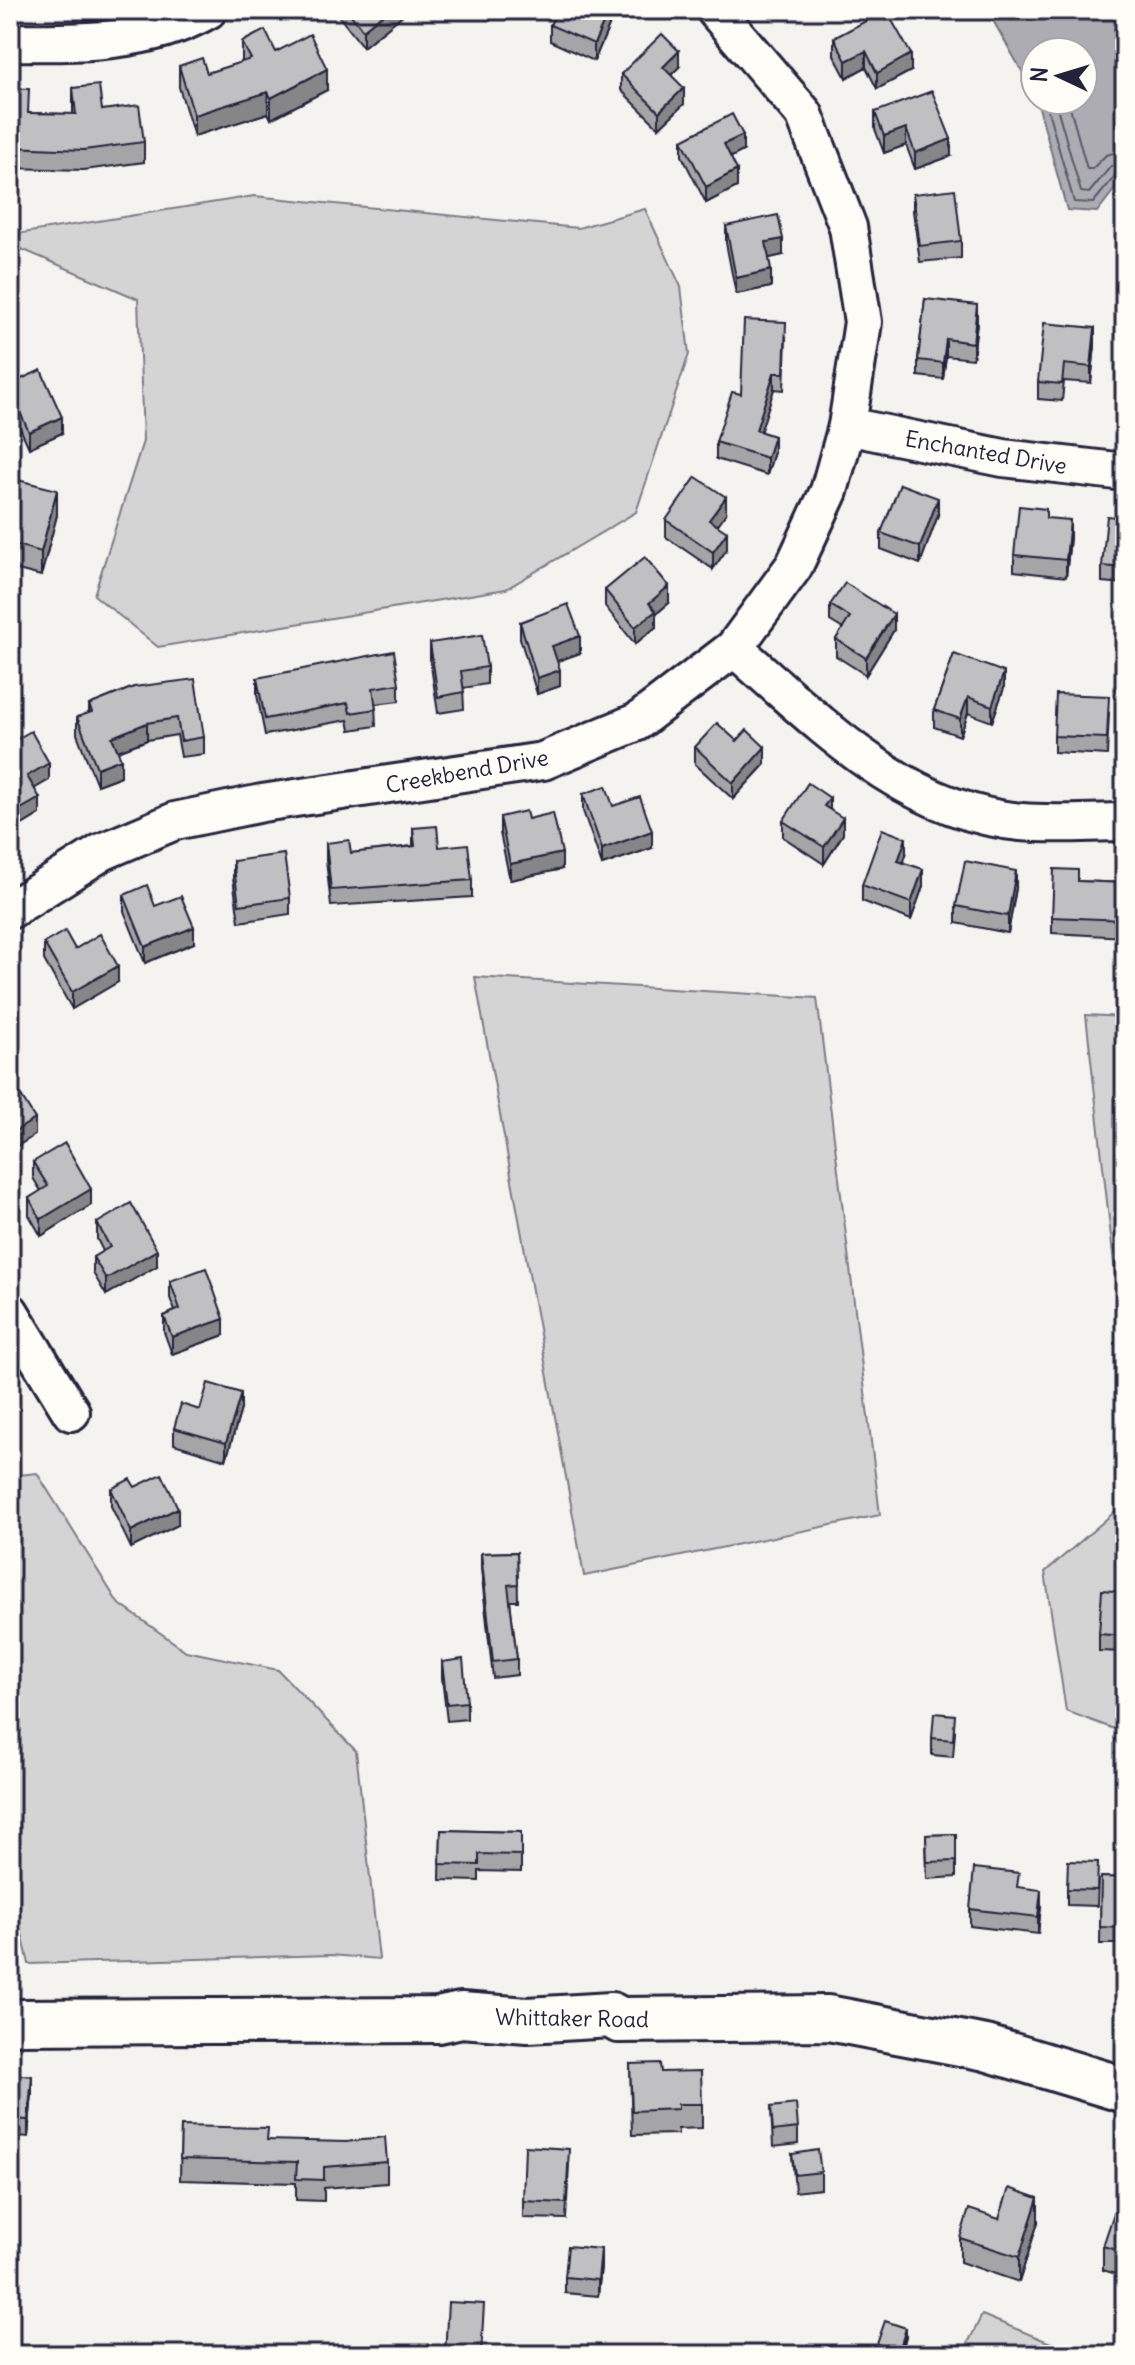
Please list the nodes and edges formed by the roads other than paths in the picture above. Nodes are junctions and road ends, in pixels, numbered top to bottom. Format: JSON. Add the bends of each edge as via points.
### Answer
{"nodes":[{"id":1,"x":208,"y":10,"type":"edge"},
{"id":2,"x":715,"y":10,"type":"edge"},
{"id":3,"x":10,"y":42,"type":"edge"},
{"id":4,"x":847,"y":426,"type":"junction"},
{"id":5,"x":1125,"y":472,"type":"edge"},
{"id":6,"x":734,"y":648,"type":"junction"},
{"id":7,"x":1125,"y":822,"type":"edge"},
{"id":8,"x":10,"y":910,"type":"edge"},
{"id":9,"x":10,"y":1312,"type":"edge"},
{"id":10,"x":71,"y":1412,"type":"dead end"},
{"id":11,"x":10,"y":2022,"type":"edge"},
{"id":12,"x":1125,"y":2090,"type":"edge"}],
"edges":[{"from":1,"to":3,"type":"street","via":[[182,25],[86,43]]},
{"from":2,"to":4,"type":"street","name":"Creekbend Drive","via":[[804,114],[848,227],[863,322]]},
{"from":4,"to":5,"type":"street","name":"Enchanted Drive","via":[[1003,458]]},
{"from":4,"to":6,"type":"street","name":"Creekbend Drive","via":[[829,491],[794,566]]},
{"from":6,"to":7,"type":"street","via":[[858,757],[940,803],[1020,822]]},
{"from":6,"to":8,"type":"street","name":"Creekbend Drive","via":[[637,722],[543,761],[175,821],[102,852]]},
{"from":9,"to":10,"type":"street"},
{"from":11,"to":12,"type":"main road","name":"Whittaker Road","via":[[438,2020],[461,2015],[528,2020],[611,2015],[619,2020],[828,2018],[986,2048]]}]}
